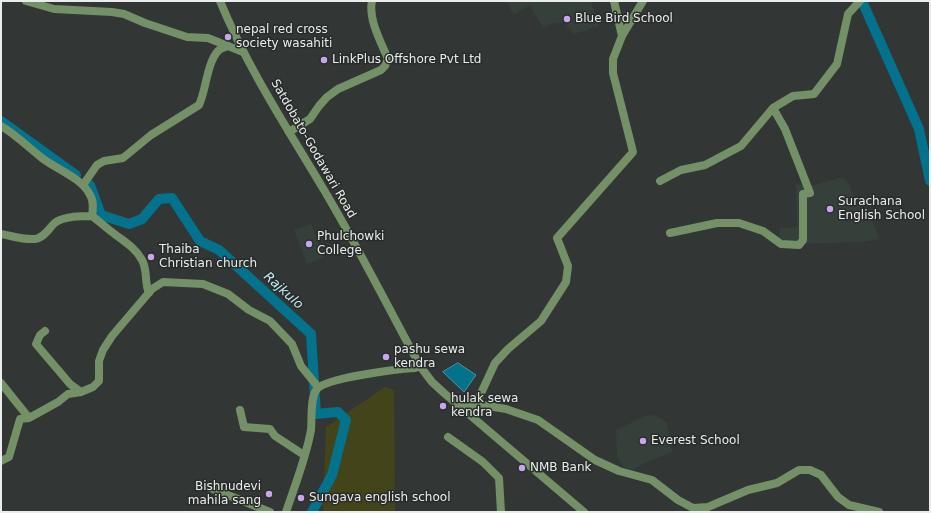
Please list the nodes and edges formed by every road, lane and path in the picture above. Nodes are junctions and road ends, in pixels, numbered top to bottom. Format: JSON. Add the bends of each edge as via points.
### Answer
{"nodes":[{"id":1,"x":26,"y":1,"type":"edge"},
{"id":2,"x":220,"y":1,"type":"edge"},
{"id":3,"x":372,"y":1,"type":"edge"},
{"id":4,"x":614,"y":1,"type":"edge"},
{"id":5,"x":643,"y":1,"type":"edge"},
{"id":6,"x":860,"y":1,"type":"edge"},
{"id":7,"x":622,"y":36,"type":"junction"},
{"id":8,"x":228,"y":46,"type":"junction"},
{"id":9,"x":243,"y":52,"type":"junction"},
{"id":10,"x":773,"y":108,"type":"junction"},
{"id":11,"x":1,"y":126,"type":"edge"},
{"id":12,"x":289,"y":132,"type":"junction"},
{"id":13,"x":660,"y":181,"type":"dead end"},
{"id":14,"x":83,"y":185,"type":"junction"},
{"id":15,"x":92,"y":216,"type":"junction"},
{"id":16,"x":670,"y":233,"type":"dead end"},
{"id":17,"x":1,"y":234,"type":"edge"},
{"id":18,"x":149,"y":293,"type":"junction"},
{"id":19,"x":45,"y":331,"type":"dead end"},
{"id":20,"x":420,"y":366,"type":"junction"},
{"id":21,"x":1,"y":383,"type":"edge"},
{"id":22,"x":318,"y":387,"type":"junction"},
{"id":23,"x":81,"y":392,"type":"junction"},
{"id":24,"x":476,"y":404,"type":"junction"},
{"id":25,"x":461,"y":407,"type":"junction"},
{"id":26,"x":240,"y":410,"type":"dead end"},
{"id":27,"x":29,"y":418,"type":"junction"},
{"id":28,"x":448,"y":437,"type":"dead end"},
{"id":29,"x":304,"y":455,"type":"junction"},
{"id":30,"x":1,"y":461,"type":"edge"},
{"id":31,"x":208,"y":487,"type":"dead end"},
{"id":32,"x":270,"y":512,"type":"edge"},
{"id":33,"x":286,"y":512,"type":"edge"},
{"id":34,"x":501,"y":512,"type":"edge"},
{"id":35,"x":584,"y":512,"type":"edge"},
{"id":36,"x":879,"y":512,"type":"edge"}],
"edges":[{"from":1,"to":8,"type":"street","via":[[54,9],[124,14],[145,24],[187,37],[208,38]]},
{"from":2,"to":9,"type":"street","name":"Satdobato-Godawari Road"},
{"from":3,"to":12,"type":"street","via":[[371,17],[388,59],[385,66],[338,90],[323,101],[310,119]]},
{"from":4,"to":7,"type":"street"},
{"from":5,"to":7,"type":"street"},
{"from":6,"to":10,"type":"street","via":[[848,14],[837,64],[814,94],[794,96]]},
{"from":7,"to":24,"type":"street","via":[[613,59],[613,73],[633,152],[557,238],[568,266],[566,282],[541,321],[495,363]]},
{"from":8,"to":9,"type":"street"},
{"from":8,"to":14,"type":"street","via":[[219,50],[214,58],[199,105],[151,135],[124,158],[104,161],[97,165]]},
{"from":9,"to":12,"type":"street","name":"Satdobato-Godawari Road"},
{"from":10,"to":13,"type":"street","via":[[741,146],[705,165],[681,170]]},
{"from":10,"to":16,"type":"street","via":[[785,130],[810,193],[804,194],[803,240],[799,245],[780,244],[763,231],[739,223],[717,223]]},
{"from":11,"to":14,"type":"street","via":[[20,138],[42,158]]},
{"from":12,"to":20,"type":"street","name":"Satdobato-Godawari Road"},
{"from":14,"to":15,"type":"street","via":[[91,195]]},
{"from":15,"to":17,"type":"street","via":[[76,216],[55,222],[49,231],[36,239],[19,239]]},
{"from":15,"to":18,"type":"street","via":[[134,248],[146,271],[146,286]]},
{"from":18,"to":22,"type":"street","via":[[163,282],[203,284],[228,294],[249,310],[270,321],[292,344],[301,366]]},
{"from":18,"to":23,"type":"street","via":[[103,350],[99,361],[99,381],[93,388]]},
{"from":19,"to":23,"type":"street","via":[[36,344],[70,384]]},
{"from":20,"to":22,"type":"street","via":[[344,379]]},
{"from":20,"to":25,"type":"street","name":"Satdobato-Godawari Road","via":[[432,382]]},
{"from":21,"to":27,"type":"street"},
{"from":22,"to":29,"type":"street","via":[[314,393]]},
{"from":23,"to":27,"type":"street","via":[[68,394]]},
{"from":24,"to":25,"type":"street"},
{"from":24,"to":36,"type":"street","via":[[506,409],[538,420],[595,460],[619,471],[652,480],[693,508],[708,507],[748,490],[777,483],[800,470],[810,470],[821,475],[838,497],[849,505]]},
{"from":25,"to":35,"type":"street","name":"Satdobato-Godawari Road"},
{"from":26,"to":29,"type":"street","via":[[244,427],[270,429],[275,436]]},
{"from":27,"to":30,"type":"street","via":[[20,419],[9,457]]},
{"from":28,"to":34,"type":"street","via":[[483,462],[499,478]]},
{"from":29,"to":33,"type":"street"},
{"from":31,"to":32,"type":"street"}]}
